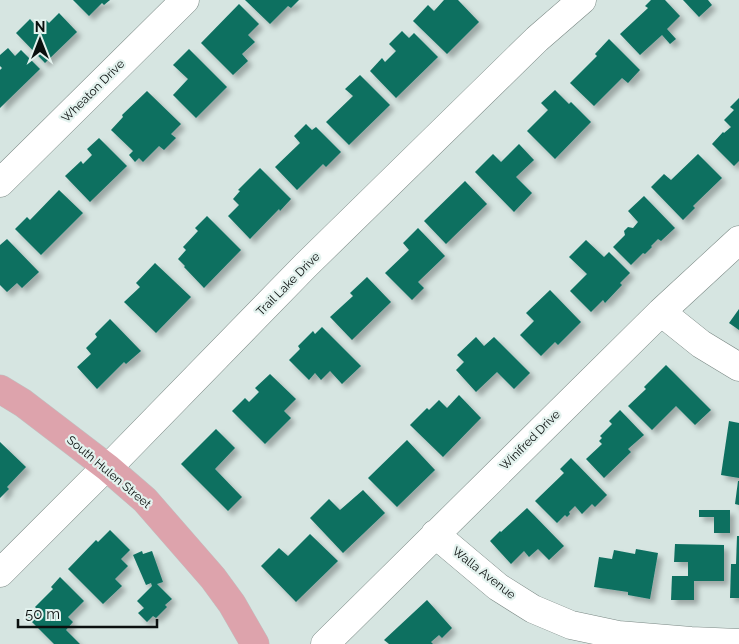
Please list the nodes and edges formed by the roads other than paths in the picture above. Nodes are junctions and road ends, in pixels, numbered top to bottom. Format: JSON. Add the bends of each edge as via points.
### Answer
{"nodes":[{"id":1,"x":185,"y":0,"type":"edge"},
{"id":2,"x":582,"y":0,"type":"edge"},
{"id":3,"x":0,"y":183,"type":"edge"},
{"id":4,"x":739,"y":240,"type":"edge"},
{"id":5,"x":660,"y":312,"type":"junction"},
{"id":6,"x":739,"y":367,"type":"edge"},
{"id":7,"x":0,"y":389,"type":"edge"},
{"id":8,"x":108,"y":468,"type":"junction"},
{"id":9,"x":435,"y":534,"type":"junction"},
{"id":10,"x":0,"y":573,"type":"edge"},
{"id":11,"x":739,"y":643,"type":"edge"},
{"id":12,"x":255,"y":644,"type":"edge"},
{"id":13,"x":326,"y":644,"type":"edge"}],
"edges":[{"from":1,"to":3,"type":"street","name":"Wheaton Drive"},
{"from":2,"to":8,"type":"street","name":"Trail Lake Drive","via":[[530,46],[306,266]]},
{"from":4,"to":5,"type":"street","name":"Winifred Drive"},
{"from":5,"to":6,"type":"street","via":[[701,344]]},
{"from":5,"to":9,"type":"street","name":"Winifred Drive"},
{"from":7,"to":8,"type":"main road","name":"South Hulen Street"},
{"from":8,"to":10,"type":"street","name":"Trail Lake Drive","via":[[100,472]]},
{"from":8,"to":12,"type":"main road","name":"South Hulen Street","via":[[145,500],[213,578]]},
{"from":9,"to":11,"type":"street","name":"Walla Avenue","via":[[498,587],[533,609],[571,625],[618,635]]},
{"from":9,"to":13,"type":"street","name":"Winifred Drive"}]}
